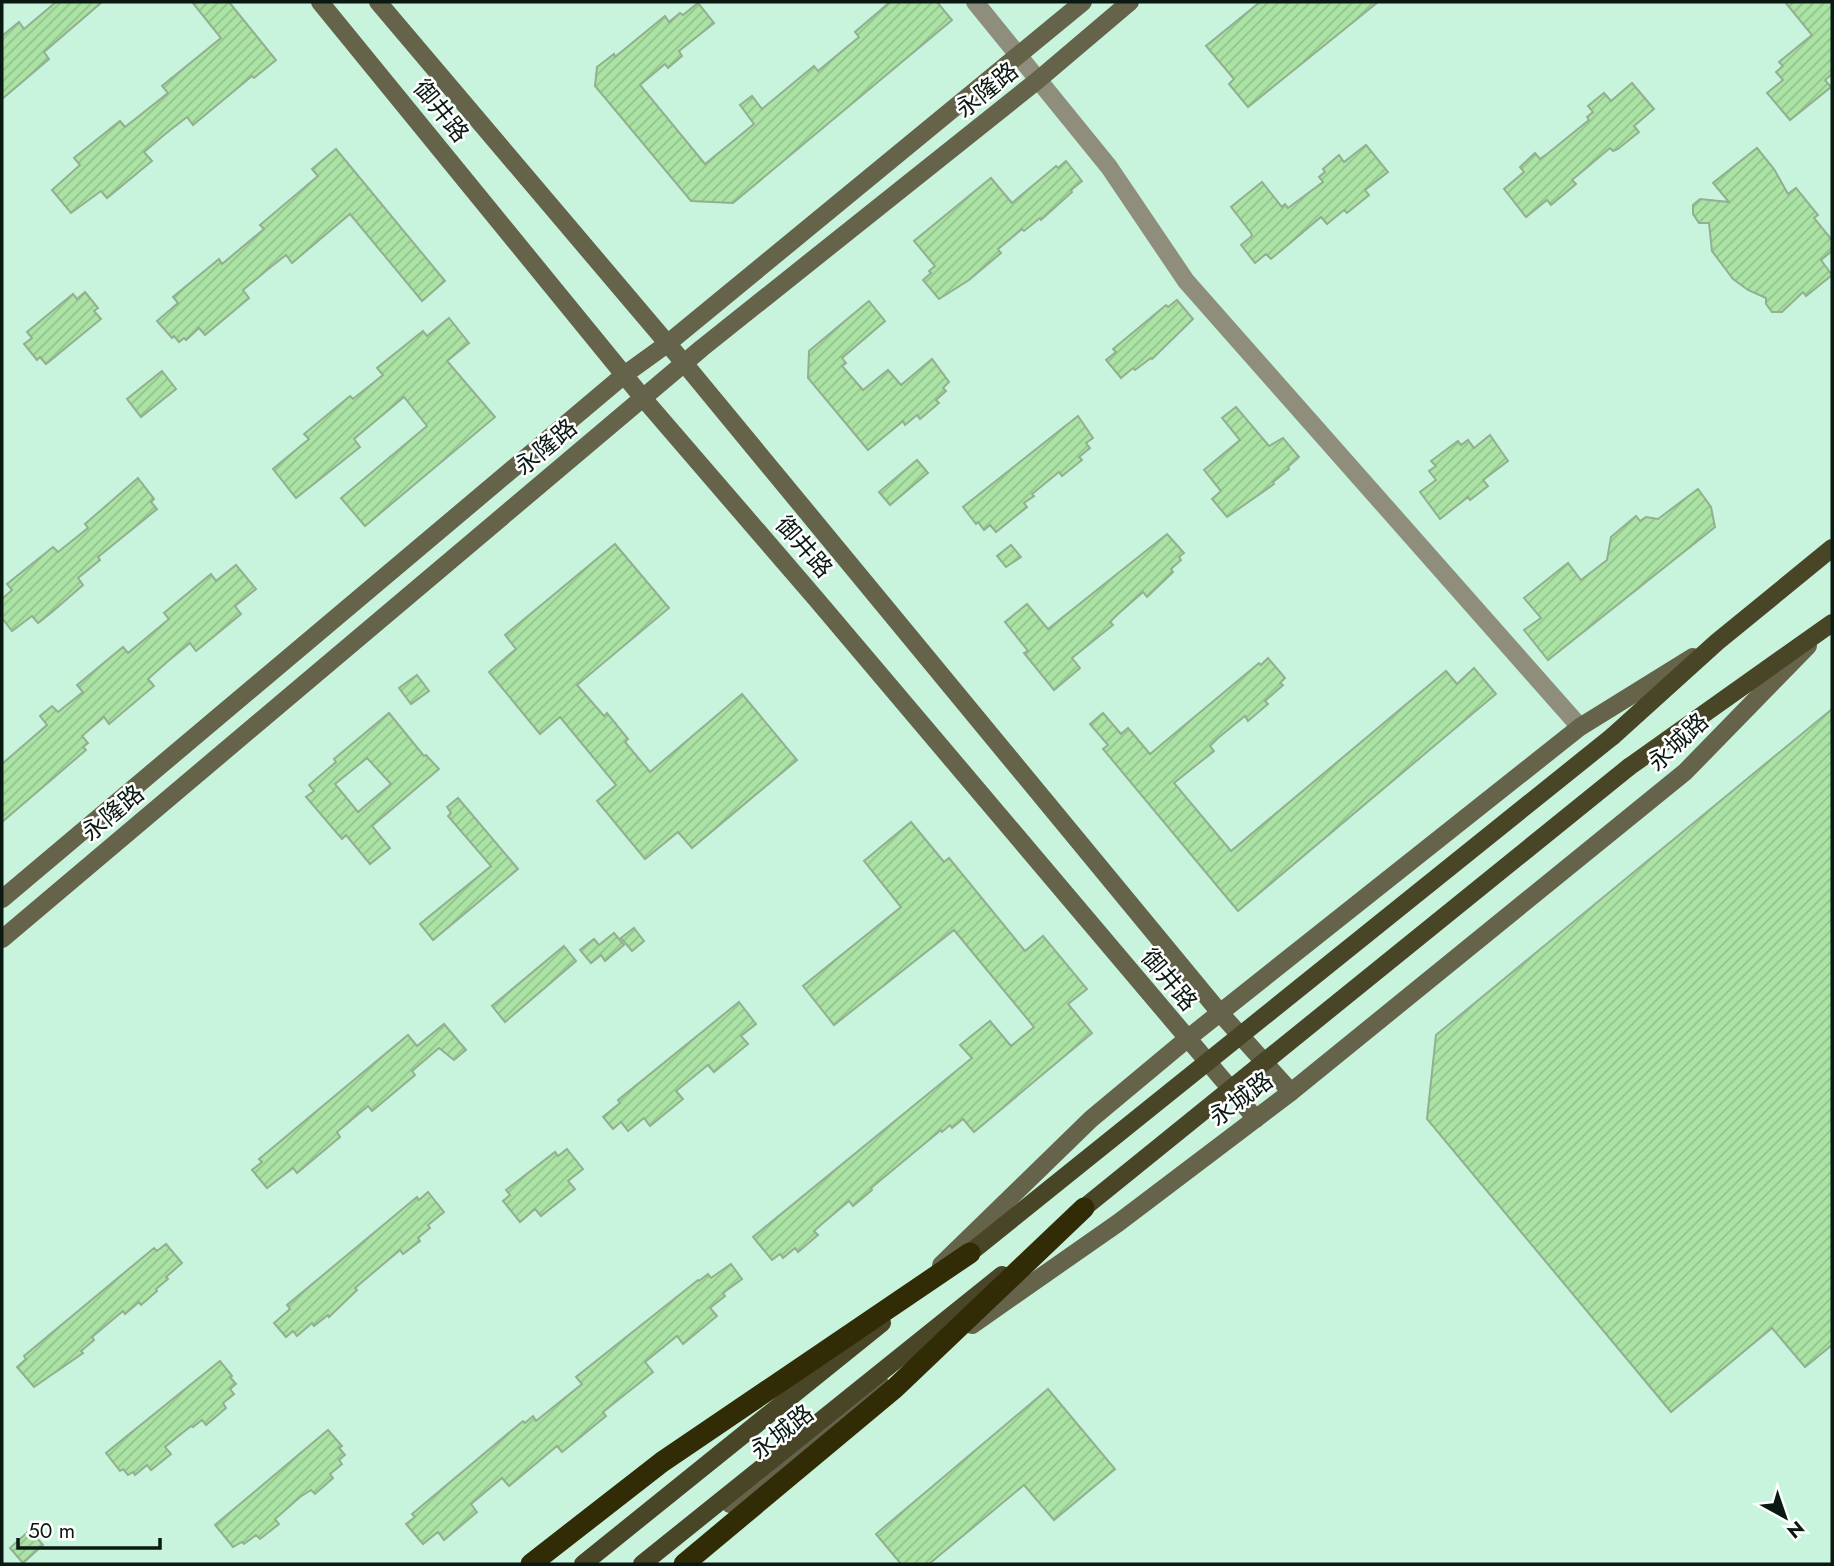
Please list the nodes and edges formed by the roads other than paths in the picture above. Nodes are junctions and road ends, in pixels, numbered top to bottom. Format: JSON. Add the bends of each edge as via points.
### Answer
{"nodes":[{"id":1,"x":320,"y":2,"type":"edge"},
{"id":2,"x":378,"y":2,"type":"edge"},
{"id":3,"x":975,"y":2,"type":"edge"},
{"id":4,"x":1083,"y":2,"type":"edge"},
{"id":5,"x":1130,"y":2,"type":"edge"},
{"id":6,"x":1019,"y":56,"type":"junction"},
{"id":7,"x":1038,"y":80,"type":"junction"},
{"id":8,"x":667,"y":344,"type":"junction"},
{"id":9,"x":684,"y":363,"type":"junction"},
{"id":10,"x":624,"y":375,"type":"junction"},
{"id":11,"x":643,"y":398,"type":"junction"},
{"id":12,"x":1832,"y":548,"type":"edge"},
{"id":13,"x":1828,"y":626,"type":"edge"},
{"id":14,"x":1717,"y":642,"type":"junction"},
{"id":15,"x":1580,"y":727,"type":"junction"},
{"id":16,"x":2,"y":899,"type":"edge"},
{"id":17,"x":2,"y":939,"type":"edge"},
{"id":18,"x":1221,"y":1014,"type":"junction"},
{"id":19,"x":1187,"y":1040,"type":"junction"},
{"id":20,"x":1291,"y":1092,"type":"junction"},
{"id":21,"x":1256,"y":1119,"type":"junction"},
{"id":22,"x":1084,"y":1208,"type":"junction"},
{"id":23,"x":970,"y":1252,"type":"junction"},
{"id":24,"x":531,"y":1564,"type":"edge"},
{"id":25,"x":574,"y":1564,"type":"edge"},
{"id":26,"x":583,"y":1564,"type":"edge"},
{"id":27,"x":642,"y":1564,"type":"edge"},
{"id":28,"x":653,"y":1564,"type":"edge"},
{"id":29,"x":684,"y":1564,"type":"edge"}],
"edges":[{"from":1,"to":10,"type":"street","name":"御井路"},
{"from":2,"to":8,"type":"street","name":"御井路"},
{"from":3,"to":6,"type":"street"},
{"from":4,"to":6,"type":"street","name":"永隆路"},
{"from":5,"to":7,"type":"street","name":"永隆路"},
{"from":6,"to":7,"type":"street"},
{"from":6,"to":8,"type":"street","name":"永隆路"},
{"from":7,"to":9,"type":"street","name":"永隆路"},
{"from":7,"to":15,"type":"street","via":[[1109,167],[1186,281]]},
{"from":8,"to":9,"type":"street","name":"御井路"},
{"from":8,"to":10,"type":"street","name":"永隆路"},
{"from":9,"to":11,"type":"street","name":"永隆路"},
{"from":9,"to":18,"type":"street","name":"御井路"},
{"from":10,"to":11,"type":"street","name":"御井路"},
{"from":10,"to":16,"type":"street","name":"永隆路"},
{"from":11,"to":17,"type":"street","name":"永隆路"},
{"from":11,"to":19,"type":"street","name":"御井路"},
{"from":12,"to":14,"type":"main road","name":"永城路"},
{"from":13,"to":20,"type":"street","name":"永城路","via":[[1685,772]]},
{"from":13,"to":22,"type":"main road","name":"永城路","bridge":true,"via":[[1629,767]]},
{"from":14,"to":15,"type":"street","name":"永城路"},
{"from":14,"to":23,"type":"main road","name":"永城路","bridge":true,"via":[[1613,736]]},
{"from":15,"to":18,"type":"street","name":"永城路"},
{"from":18,"to":19,"type":"street","name":"永城路"},
{"from":18,"to":20,"type":"street","name":"御井路"},
{"from":19,"to":21,"type":"street","name":"御井路"},
{"from":19,"to":25,"type":"street","name":"永城路","via":[[1091,1119],[942,1264],[856,1339]]},
{"from":20,"to":21,"type":"street","name":"永城路"},
{"from":21,"to":28,"type":"street","name":"永城路","via":[[1118,1223],[857,1405]]},
{"from":22,"to":27,"type":"main road","name":"永城路","bridge":true},
{"from":22,"to":29,"type":"highway","bridge":true,"via":[[895,1388]]},
{"from":23,"to":24,"type":"highway","bridge":true,"via":[[662,1462]]},
{"from":23,"to":26,"type":"main road","name":"永城路","bridge":true}]}
